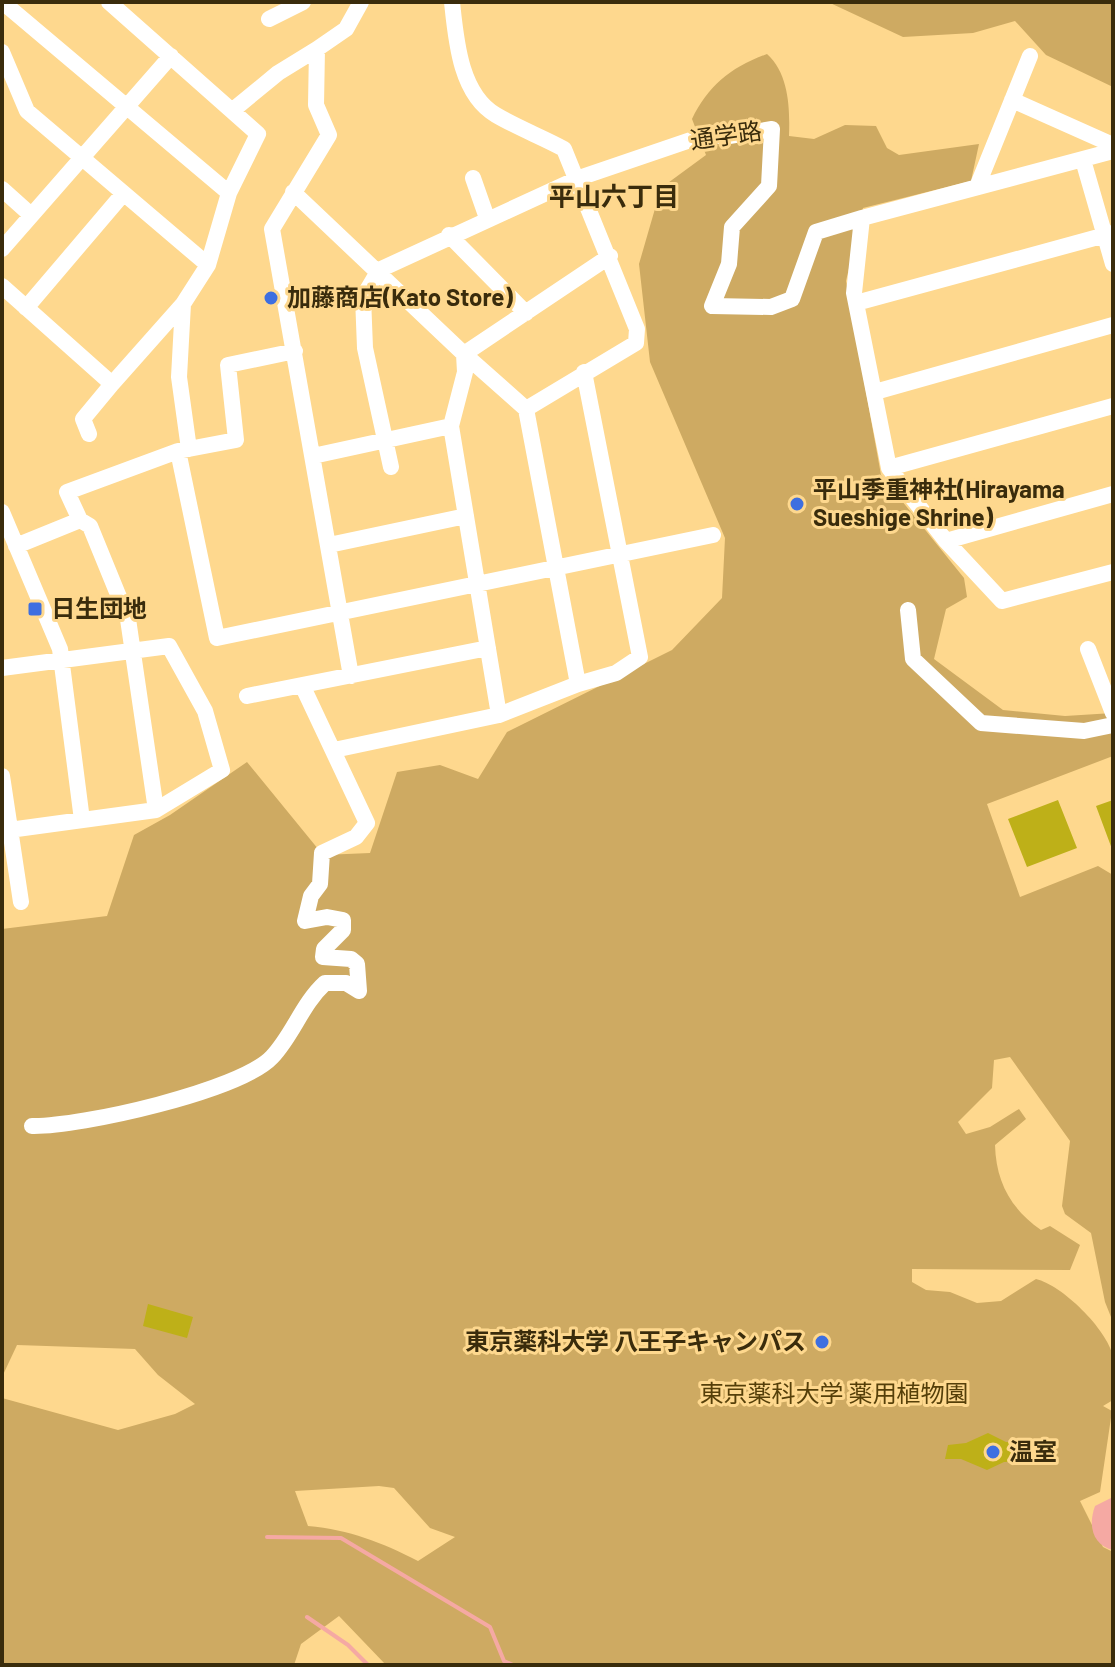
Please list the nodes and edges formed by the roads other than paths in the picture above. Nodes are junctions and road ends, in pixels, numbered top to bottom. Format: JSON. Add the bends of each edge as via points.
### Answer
{"nodes":[{"id":1,"x":109,"y":2,"type":"edge"},
{"id":2,"x":303,"y":2,"type":"edge"},
{"id":3,"x":361,"y":2,"type":"edge"},
{"id":4,"x":452,"y":2,"type":"edge"},
{"id":5,"x":5,"y":6,"type":"edge"},
{"id":6,"x":269,"y":19,"type":"dead end"},
{"id":7,"x":317,"y":49,"type":"junction"},
{"id":8,"x":2,"y":52,"type":"edge"},
{"id":9,"x":171,"y":56,"type":"junction"},
{"id":10,"x":1030,"y":56,"type":"dead end"},
{"id":11,"x":1012,"y":100,"type":"junction"},
{"id":12,"x":127,"y":107,"type":"junction"},
{"id":13,"x":233,"y":110,"type":"junction"},
{"id":14,"x":1113,"y":145,"type":"edge"},
{"id":15,"x":1113,"y":151,"type":"edge"},
{"id":16,"x":80,"y":158,"type":"junction"},
{"id":17,"x":1083,"y":160,"type":"junction"},
{"id":18,"x":473,"y":178,"type":"dead end"},
{"id":19,"x":579,"y":178,"type":"junction"},
{"id":20,"x":977,"y":187,"type":"junction"},
{"id":21,"x":2,"y":189,"type":"edge"},
{"id":22,"x":293,"y":192,"type":"junction"},
{"id":23,"x":229,"y":193,"type":"junction"},
{"id":24,"x":123,"y":194,"type":"junction"},
{"id":25,"x":31,"y":215,"type":"junction"},
{"id":26,"x":487,"y":218,"type":"junction"},
{"id":27,"x":862,"y":218,"type":"junction"},
{"id":28,"x":1109,"y":234,"type":"edge"},
{"id":29,"x":449,"y":235,"type":"junction"},
{"id":30,"x":2,"y":249,"type":"edge"},
{"id":31,"x":610,"y":256,"type":"junction"},
{"id":32,"x":1113,"y":264,"type":"edge"},
{"id":33,"x":208,"y":265,"type":"junction"},
{"id":34,"x":379,"y":270,"type":"junction"},
{"id":35,"x":2,"y":286,"type":"edge"},
{"id":36,"x":856,"y":303,"type":"junction"},
{"id":37,"x":183,"y":304,"type":"junction"},
{"id":38,"x":26,"y":308,"type":"junction"},
{"id":39,"x":526,"y":313,"type":"junction"},
{"id":40,"x":1113,"y":325,"type":"edge"},
{"id":41,"x":295,"y":351,"type":"junction"},
{"id":42,"x":464,"y":354,"type":"junction"},
{"id":43,"x":584,"y":372,"type":"junction"},
{"id":44,"x":112,"y":384,"type":"junction"},
{"id":45,"x":875,"y":392,"type":"junction"},
{"id":46,"x":1113,"y":406,"type":"edge"},
{"id":47,"x":526,"y":409,"type":"junction"},
{"id":48,"x":451,"y":426,"type":"junction"},
{"id":49,"x":89,"y":434,"type":"dead end"},
{"id":50,"x":385,"y":441,"type":"junction"},
{"id":51,"x":184,"y":450,"type":"junction"},
{"id":52,"x":313,"y":456,"type":"junction"},
{"id":53,"x":391,"y":467,"type":"dead end"},
{"id":54,"x":889,"y":468,"type":"junction"},
{"id":55,"x":1113,"y":494,"type":"edge"},
{"id":56,"x":2,"y":512,"type":"edge"},
{"id":57,"x":466,"y":516,"type":"junction"},
{"id":58,"x":80,"y":520,"type":"junction"},
{"id":59,"x":713,"y":535,"type":"dead end"},
{"id":60,"x":946,"y":541,"type":"junction"},
{"id":61,"x":329,"y":545,"type":"junction"},
{"id":62,"x":16,"y":546,"type":"junction"},
{"id":63,"x":620,"y":554,"type":"junction"},
{"id":64,"x":557,"y":567,"type":"junction"},
{"id":65,"x":1113,"y":572,"type":"edge"},
{"id":66,"x":477,"y":584,"type":"junction"},
{"id":67,"x":908,"y":610,"type":"dead end"},
{"id":68,"x":340,"y":612,"type":"junction"},
{"id":69,"x":488,"y":648,"type":"junction"},
{"id":70,"x":1088,"y":649,"type":"dead end"},
{"id":71,"x":133,"y":652,"type":"junction"},
{"id":72,"x":61,"y":660,"type":"junction"},
{"id":73,"x":2,"y":668,"type":"edge"},
{"id":74,"x":351,"y":676,"type":"junction"},
{"id":75,"x":578,"y":684,"type":"junction"},
{"id":76,"x":302,"y":685,"type":"junction"},
{"id":77,"x":247,"y":696,"type":"dead end"},
{"id":78,"x":1113,"y":713,"type":"edge"},
{"id":79,"x":499,"y":715,"type":"junction"},
{"id":80,"x":1113,"y":725,"type":"edge"},
{"id":81,"x":334,"y":750,"type":"junction"},
{"id":82,"x":2,"y":776,"type":"edge"},
{"id":83,"x":156,"y":810,"type":"junction"},
{"id":84,"x":82,"y":820,"type":"junction"},
{"id":85,"x":6,"y":830,"type":"edge"},
{"id":86,"x":21,"y":902,"type":"dead end"},
{"id":87,"x":32,"y":1126,"type":"dead end"}],
"edges":[{"from":1,"to":9,"type":"street"},
{"from":2,"to":6,"type":"street"},
{"from":3,"to":7,"type":"street","via":[[346,29]]},
{"from":4,"to":19,"type":"street","via":[[470,89],[493,114],[564,149]]},
{"from":5,"to":12,"type":"street"},
{"from":7,"to":13,"type":"street"},
{"from":7,"to":22,"type":"street","via":[[316,105],[329,135]]},
{"from":8,"to":16,"type":"street","via":[[27,111]]},
{"from":9,"to":12,"type":"street"},
{"from":9,"to":13,"type":"street"},
{"from":10,"to":11,"type":"street"},
{"from":11,"to":14,"type":"street"},
{"from":11,"to":20,"type":"street"},
{"from":12,"to":16,"type":"street"},
{"from":12,"to":23,"type":"street"},
{"from":13,"to":23,"type":"street","via":[[258,134]]},
{"from":15,"to":17,"type":"street"},
{"from":16,"to":24,"type":"street"},
{"from":16,"to":25,"type":"street"},
{"from":17,"to":20,"type":"street"},
{"from":17,"to":28,"type":"street"},
{"from":18,"to":26,"type":"street"},
{"from":19,"to":26,"type":"street","name":"通学路"},
{"from":19,"to":27,"type":"street","name":"通学路","via":[[694,137],[772,129],[769,186],[732,227],[729,264],[712,306],[771,307],[792,299],[816,232]]},
{"from":19,"to":31,"type":"street"},
{"from":20,"to":27,"type":"street"},
{"from":21,"to":25,"type":"street"},
{"from":22,"to":34,"type":"street"},
{"from":22,"to":41,"type":"street","via":[[272,229]]},
{"from":23,"to":33,"type":"street"},
{"from":24,"to":33,"type":"street"},
{"from":24,"to":38,"type":"street"},
{"from":25,"to":30,"type":"street"},
{"from":26,"to":29,"type":"street","name":"通学路"},
{"from":27,"to":36,"type":"street"},
{"from":28,"to":32,"type":"street"},
{"from":28,"to":36,"type":"street"},
{"from":29,"to":34,"type":"street","name":"通学路"},
{"from":29,"to":39,"type":"street"},
{"from":31,"to":39,"type":"street"},
{"from":31,"to":43,"type":"street","via":[[637,329],[636,343]]},
{"from":33,"to":37,"type":"street"},
{"from":34,"to":42,"type":"street"},
{"from":34,"to":50,"type":"street","via":[[363,297],[365,348]]},
{"from":35,"to":38,"type":"street"},
{"from":36,"to":45,"type":"street"},
{"from":37,"to":44,"type":"street"},
{"from":37,"to":51,"type":"street","via":[[179,377]]},
{"from":38,"to":44,"type":"street"},
{"from":39,"to":42,"type":"street"},
{"from":40,"to":45,"type":"street"},
{"from":41,"to":51,"type":"street","via":[[228,365],[236,440]]},
{"from":41,"to":52,"type":"street"},
{"from":42,"to":47,"type":"street"},
{"from":42,"to":48,"type":"street","via":[[465,372]]},
{"from":43,"to":47,"type":"street"},
{"from":43,"to":63,"type":"street"},
{"from":44,"to":49,"type":"street","via":[[83,419]]},
{"from":45,"to":54,"type":"street"},
{"from":46,"to":54,"type":"street"},
{"from":47,"to":64,"type":"street"},
{"from":48,"to":50,"type":"street"},
{"from":48,"to":57,"type":"street"},
{"from":50,"to":52,"type":"street"},
{"from":50,"to":53,"type":"street"},
{"from":51,"to":58,"type":"street","via":[[67,492]]},
{"from":51,"to":68,"type":"street","via":[[217,638]]},
{"from":52,"to":61,"type":"street"},
{"from":54,"to":60,"type":"street"},
{"from":55,"to":60,"type":"street"},
{"from":56,"to":62,"type":"street"},
{"from":57,"to":61,"type":"street"},
{"from":57,"to":66,"type":"street"},
{"from":58,"to":62,"type":"street"},
{"from":58,"to":71,"type":"street","via":[[90,526],[128,619]]},
{"from":59,"to":63,"type":"street"},
{"from":60,"to":65,"type":"street","via":[[1002,601]]},
{"from":61,"to":68,"type":"street"},
{"from":62,"to":72,"type":"street"},
{"from":63,"to":64,"type":"street"},
{"from":63,"to":75,"type":"street","via":[[640,657],[616,673]]},
{"from":64,"to":66,"type":"street"},
{"from":64,"to":75,"type":"street"},
{"from":66,"to":68,"type":"street"},
{"from":66,"to":69,"type":"street"},
{"from":67,"to":80,"type":"street","via":[[913,659],[981,723],[1084,731]]},
{"from":68,"to":74,"type":"street"},
{"from":69,"to":74,"type":"street"},
{"from":69,"to":79,"type":"street"},
{"from":70,"to":78,"type":"street"},
{"from":71,"to":72,"type":"street"},
{"from":71,"to":83,"type":"street"},
{"from":71,"to":83,"type":"street","via":[[169,646],[205,711],[221,755],[222,770]]},
{"from":72,"to":73,"type":"street"},
{"from":72,"to":84,"type":"street"},
{"from":74,"to":76,"type":"street"},
{"from":75,"to":79,"type":"street"},
{"from":76,"to":77,"type":"street"},
{"from":76,"to":81,"type":"street"},
{"from":79,"to":81,"type":"street"},
{"from":81,"to":87,"type":"street","via":[[366,815],[365,829],[322,853],[320,884],[304,915],[305,921],[343,920],[343,930],[323,957],[357,964],[359,991],[346,983],[325,983],[270,1060],[241,1078],[154,1104]]},
{"from":82,"to":85,"type":"street"},
{"from":83,"to":84,"type":"street"},
{"from":84,"to":85,"type":"street"},
{"from":85,"to":86,"type":"street"}]}
